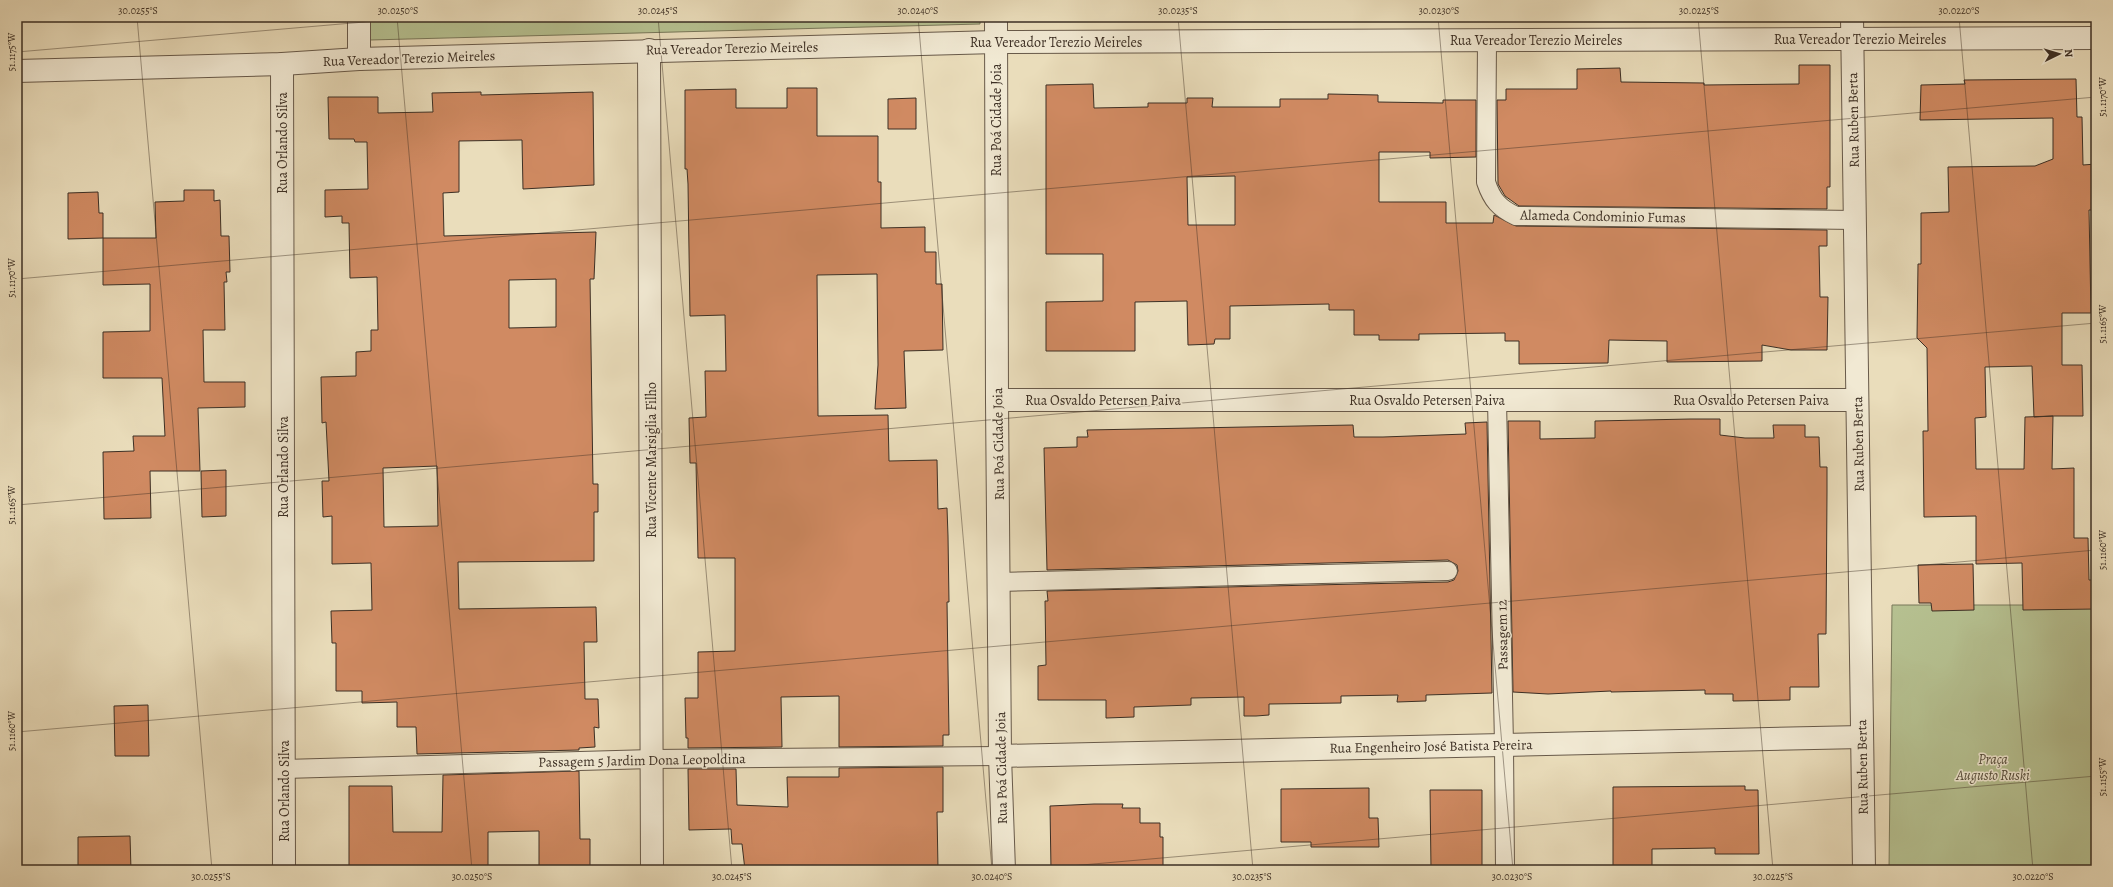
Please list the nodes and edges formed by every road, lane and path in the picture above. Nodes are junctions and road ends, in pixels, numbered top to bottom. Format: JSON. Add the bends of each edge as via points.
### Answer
{"nodes":[{"id":1,"x":359,"y":17,"type":"edge"},
{"id":2,"x":996,"y":17,"type":"edge"},
{"id":3,"x":1852,"y":17,"type":"edge"},
{"id":4,"x":2096,"y":38,"type":"edge"},
{"id":5,"x":1852,"y":39,"type":"junction"},
{"id":6,"x":1487,"y":40,"type":"junction"},
{"id":7,"x":996,"y":42,"type":"junction"},
{"id":8,"x":649,"y":50,"type":"junction"},
{"id":9,"x":359,"y":59,"type":"junction"},
{"id":10,"x":282,"y":64,"type":"junction"},
{"id":11,"x":17,"y":71,"type":"edge"},
{"id":12,"x":1855,"y":220,"type":"junction"},
{"id":13,"x":997,"y":400,"type":"junction"},
{"id":14,"x":1497,"y":400,"type":"junction"},
{"id":15,"x":1857,"y":400,"type":"junction"},
{"id":16,"x":1448,"y":571,"type":"dead end"},
{"id":17,"x":999,"y":582,"type":"junction"},
{"id":18,"x":1862,"y":738,"type":"junction"},
{"id":19,"x":1504,"y":745,"type":"junction"},
{"id":20,"x":1000,"y":756,"type":"junction"},
{"id":21,"x":652,"y":759,"type":"junction"},
{"id":22,"x":284,"y":769,"type":"junction"},
{"id":23,"x":284,"y":870,"type":"edge"},
{"id":24,"x":652,"y":870,"type":"edge"},
{"id":25,"x":1004,"y":870,"type":"edge"},
{"id":26,"x":1505,"y":870,"type":"edge"},
{"id":27,"x":1864,"y":870,"type":"edge"}],
"edges":[{"from":1,"to":9,"type":"street"},
{"from":2,"to":7,"type":"street","name":"Rua Poá Cidade Joia"},
{"from":3,"to":5,"type":"street","name":"Rua Ruben Berta"},
{"from":4,"to":5,"type":"street","name":"Rua Vereador Terezio Meireles"},
{"from":5,"to":6,"type":"street","name":"Rua Vereador Terezio Meireles"},
{"from":5,"to":12,"type":"street","name":"Rua Ruben Berta"},
{"from":6,"to":7,"type":"street","name":"Rua Vereador Terezio Meireles"},
{"from":6,"to":12,"type":"lane","name":"Alameda Condominio Fumas","via":[[1486,182],[1495,203],[1503,210],[1516,216]]},
{"from":7,"to":8,"type":"street","name":"Rua Vereador Terezio Meireles"},
{"from":7,"to":13,"type":"street","name":"Rua Poá Cidade Joia"},
{"from":8,"to":9,"type":"street","name":"Rua Vereador Terezio Meireles"},
{"from":8,"to":21,"type":"street","name":"Rua Vicente Marsiglia Filho"},
{"from":9,"to":10,"type":"street","name":"Rua Vereador Terezio Meireles"},
{"from":10,"to":11,"type":"street","name":"Rua Vereador Terezio Meireles"},
{"from":10,"to":22,"type":"street","name":"Rua Orlando Silva"},
{"from":12,"to":15,"type":"street","name":"Rua Ruben Berta"},
{"from":13,"to":14,"type":"street","name":"Rua Osvaldo Petersen Paiva"},
{"from":13,"to":17,"type":"street","name":"Rua Poá Cidade Joia"},
{"from":14,"to":15,"type":"street","name":"Rua Osvaldo Petersen Paiva"},
{"from":14,"to":19,"type":"lane","name":"Passagem 12"},
{"from":15,"to":18,"type":"street","name":"Rua Ruben Berta"},
{"from":16,"to":17,"type":"lane"},
{"from":17,"to":20,"type":"street","name":"Rua Poá Cidade Joia"},
{"from":18,"to":19,"type":"street","name":"Rua Engenheiro José Batista Pereira"},
{"from":18,"to":27,"type":"street","name":"Rua Ruben Berta"},
{"from":19,"to":20,"type":"street","name":"Rua Engenheiro José Batista Pereira"},
{"from":19,"to":26,"type":"lane","name":"Passagem 12"},
{"from":20,"to":21,"type":"lane","name":"Passagem 5 Jardim Dona Leopoldina"},
{"from":20,"to":25,"type":"street","name":"Rua Poá Cidade Joia"},
{"from":21,"to":22,"type":"lane","name":"Passagem 5 Jardim Dona Leopoldina"},
{"from":21,"to":24,"type":"street","name":"Rua Vicente Marsiglia Filho"},
{"from":22,"to":23,"type":"street","name":"Rua Orlando Silva"}]}
